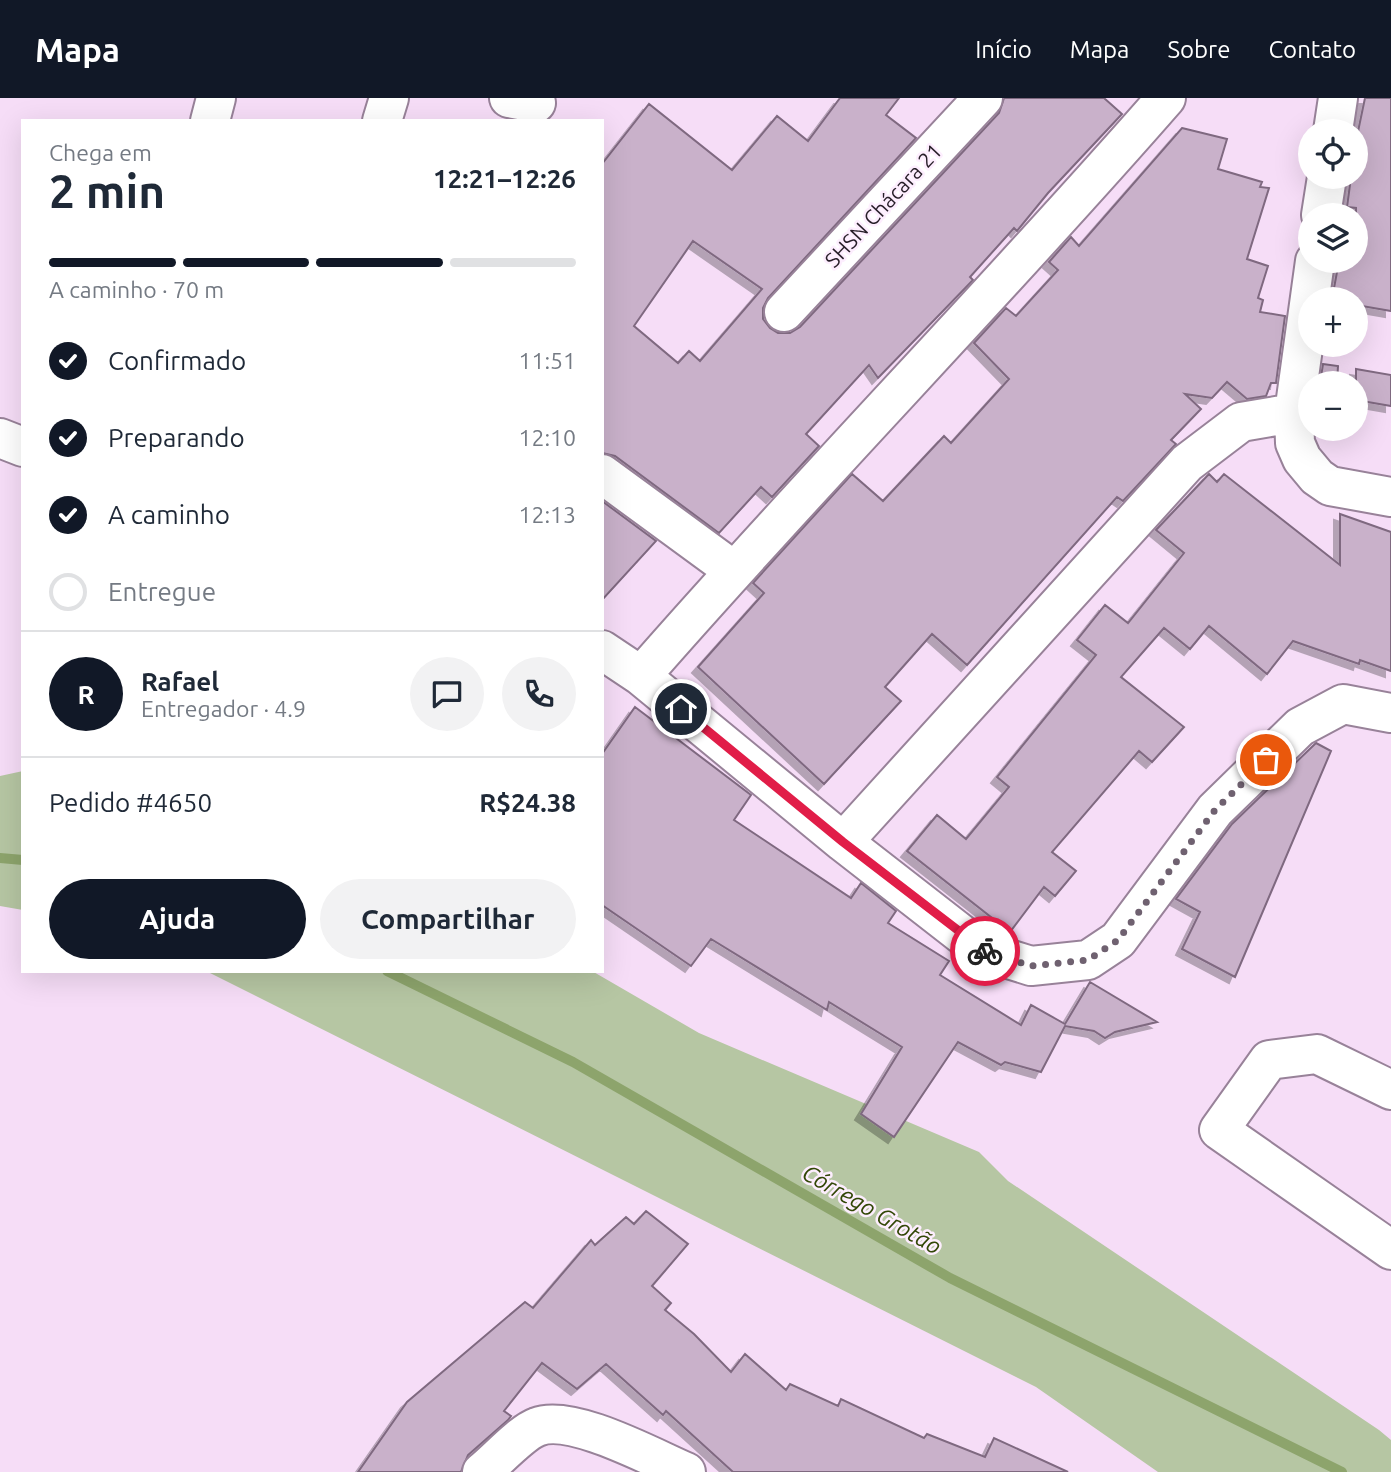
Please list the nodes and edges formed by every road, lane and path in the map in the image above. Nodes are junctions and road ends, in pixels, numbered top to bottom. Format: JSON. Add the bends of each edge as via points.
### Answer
{"nodes":[{"id":1,"x":216,"y":98,"type":"edge"},
{"id":2,"x":389,"y":98,"type":"edge"},
{"id":3,"x":983,"y":98,"type":"edge"},
{"id":4,"x":1166,"y":98,"type":"edge"},
{"id":5,"x":1338,"y":98,"type":"edge"},
{"id":6,"x":211,"y":119,"type":"edge"},
{"id":7,"x":383,"y":119,"type":"edge"},
{"id":8,"x":1335,"y":119,"type":"edge"},
{"id":9,"x":1313,"y":273,"type":"edge"},
{"id":10,"x":784,"y":312,"type":"dead end"},
{"id":11,"x":1294,"y":413,"type":"junction"},
{"id":12,"x":0,"y":438,"type":"edge"},
{"id":13,"x":21,"y":446,"type":"edge"},
{"id":14,"x":604,"y":475,"type":"edge"},
{"id":15,"x":1391,"y":497,"type":"edge"},
{"id":16,"x":733,"y":570,"type":"junction"},
{"id":17,"x":604,"y":651,"type":"edge"},
{"id":18,"x":641,"y":676,"type":"junction"},
{"id":19,"x":1391,"y":713,"type":"edge"},
{"id":20,"x":843,"y":842,"type":"junction"},
{"id":21,"x":1391,"y":1090,"type":"edge"},
{"id":22,"x":1391,"y":1250,"type":"edge"},
{"id":23,"x":482,"y":1472,"type":"edge"},
{"id":24,"x":686,"y":1472,"type":"edge"}],
"edges":[{"from":1,"to":6,"type":"street"},
{"from":2,"to":7,"type":"street"},
{"from":3,"to":10,"type":"street","name":"SHSN Chácara 21"},
{"from":4,"to":16,"type":"street","via":[[1049,232]]},
{"from":5,"to":8,"type":"street"},
{"from":9,"to":11,"type":"street"},
{"from":11,"to":15,"type":"street","via":[[1295,443],[1317,477],[1330,486]]},
{"from":11,"to":20,"type":"street","via":[[1241,422],[1187,463]]},
{"from":12,"to":13,"type":"street"},
{"from":14,"to":16,"type":"street"},
{"from":16,"to":18,"type":"street"},
{"from":17,"to":18,"type":"street"},
{"from":18,"to":20,"type":"street"},
{"from":19,"to":20,"type":"street","via":[[1343,704],[1300,727],[1215,810],[1118,940],[1088,960],[1031,966],[984,951]]},
{"from":21,"to":22,"type":"street","via":[[1317,1054],[1269,1060],[1219,1130]]},
{"from":23,"to":24,"type":"street","via":[[537,1427],[559,1423]]}]}
